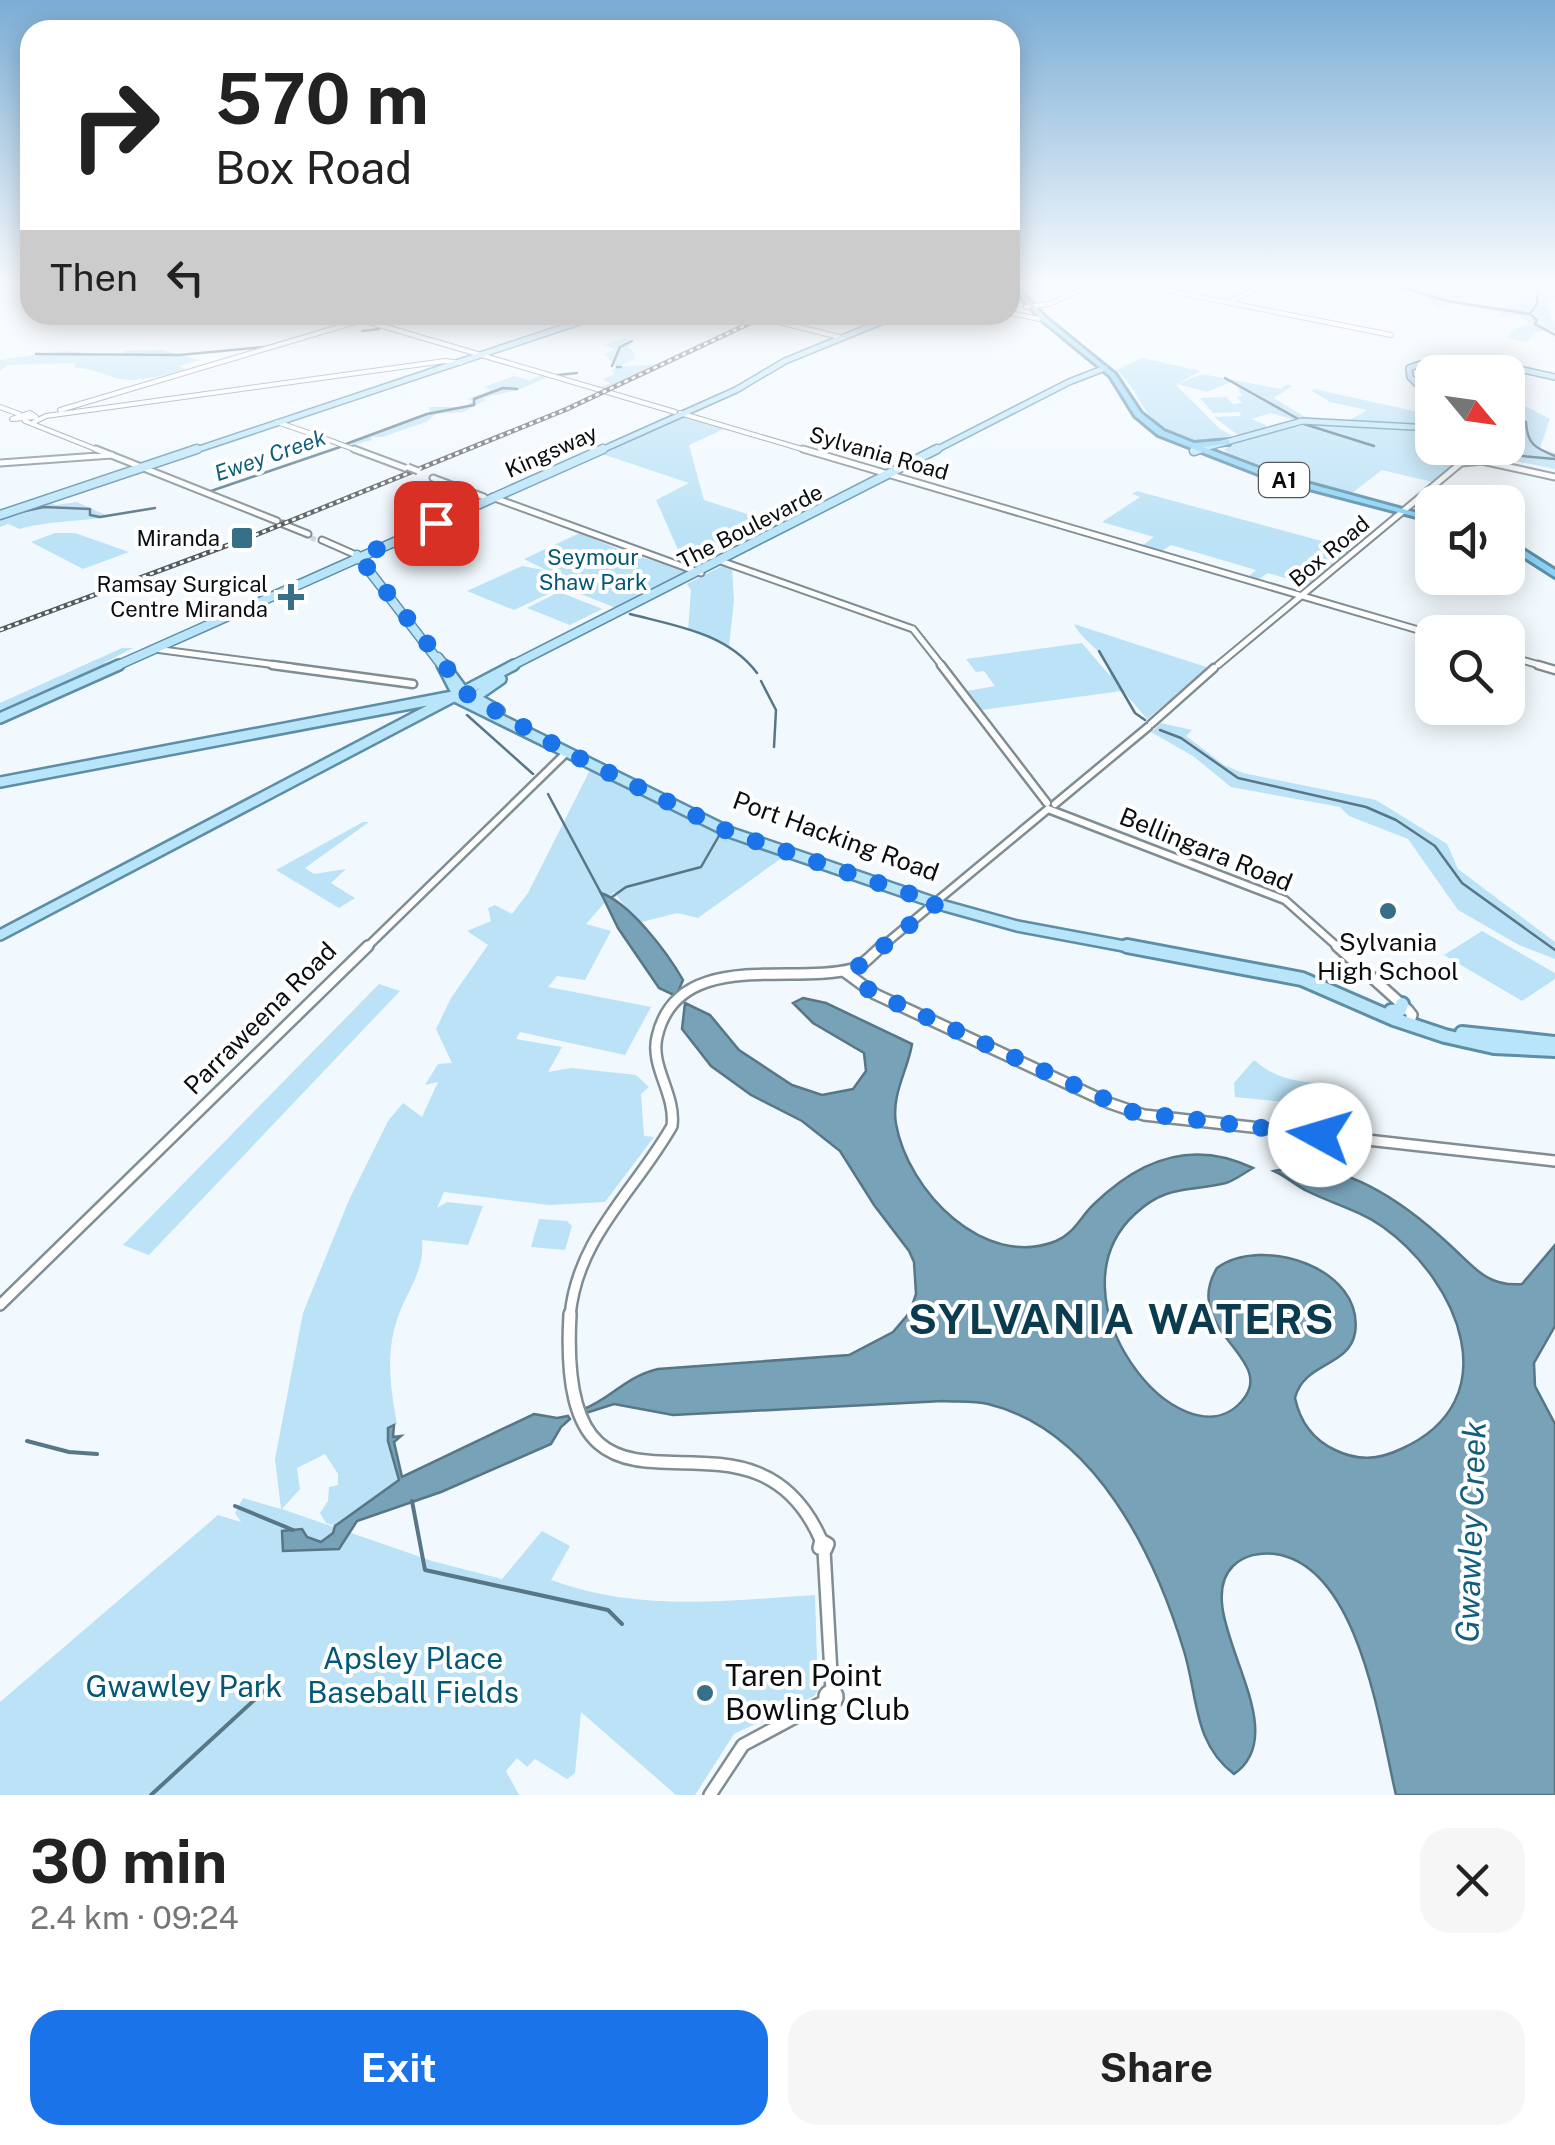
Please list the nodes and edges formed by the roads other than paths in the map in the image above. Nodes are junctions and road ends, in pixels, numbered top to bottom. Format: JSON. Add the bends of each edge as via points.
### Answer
{"nodes":[{"id":1,"x":196,"y":369,"type":"edge"},
{"id":2,"x":409,"y":369,"type":"edge"},
{"id":3,"x":439,"y":369,"type":"edge"},
{"id":4,"x":529,"y":369,"type":"edge"},
{"id":5,"x":772,"y":369,"type":"edge"},
{"id":6,"x":1097,"y":369,"type":"edge"},
{"id":7,"x":1097,"y":369,"type":"edge"},
{"id":8,"x":1100,"y":371,"type":"junction"},
{"id":9,"x":1525,"y":372,"type":"edge"},
{"id":10,"x":1555,"y":377,"type":"edge"},
{"id":11,"x":0,"y":407,"type":"edge"},
{"id":12,"x":678,"y":412,"type":"junction"},
{"id":13,"x":14,"y":415,"type":"junction"},
{"id":14,"x":50,"y":416,"type":"junction"},
{"id":15,"x":35,"y":419,"type":"junction"},
{"id":16,"x":279,"y":422,"type":"junction"},
{"id":17,"x":1415,"y":427,"type":"edge"},
{"id":18,"x":1180,"y":442,"type":"junction"},
{"id":19,"x":1226,"y":442,"type":"junction"},
{"id":20,"x":1197,"y":450,"type":"junction"},
{"id":21,"x":113,"y":455,"type":"junction"},
{"id":22,"x":0,"y":464,"type":"edge"},
{"id":23,"x":1239,"y":464,"type":"junction"},
{"id":24,"x":144,"y":467,"type":"junction"},
{"id":25,"x":418,"y":472,"type":"dead end"},
{"id":26,"x":890,"y":475,"type":"junction"},
{"id":27,"x":1555,"y":477,"type":"edge"},
{"id":28,"x":435,"y":478,"type":"dead end"},
{"id":29,"x":488,"y":497,"type":"junction"},
{"id":30,"x":1402,"y":513,"type":"junction"},
{"id":31,"x":2,"y":514,"type":"edge"},
{"id":32,"x":1415,"y":516,"type":"edge"},
{"id":33,"x":306,"y":534,"type":"tunnel mouth"},
{"id":34,"x":320,"y":541,"type":"tunnel mouth"},
{"id":35,"x":1525,"y":552,"type":"edge"},
{"id":36,"x":355,"y":557,"type":"junction"},
{"id":37,"x":721,"y":561,"type":"junction"},
{"id":38,"x":1555,"y":571,"type":"edge"},
{"id":39,"x":698,"y":572,"type":"junction"},
{"id":40,"x":1304,"y":596,"type":"junction"},
{"id":41,"x":1415,"y":629,"type":"edge"},
{"id":42,"x":145,"y":648,"type":"junction"},
{"id":43,"x":438,"y":658,"type":"junction"},
{"id":44,"x":1525,"y":661,"type":"edge"},
{"id":45,"x":1555,"y":670,"type":"edge"},
{"id":46,"x":510,"y":672,"type":"junction"},
{"id":47,"x":448,"y":680,"type":"junction"},
{"id":48,"x":413,"y":684,"type":"dead end"},
{"id":49,"x":459,"y":695,"type":"junction"},
{"id":50,"x":426,"y":697,"type":"junction"},
{"id":51,"x":479,"y":705,"type":"junction"},
{"id":52,"x":445,"y":708,"type":"junction"},
{"id":53,"x":430,"y":710,"type":"junction"},
{"id":54,"x":0,"y":715,"type":"edge"},
{"id":55,"x":519,"y":722,"type":"junction"},
{"id":56,"x":360,"y":747,"type":"junction"},
{"id":57,"x":563,"y":750,"type":"junction"},
{"id":58,"x":586,"y":762,"type":"junction"},
{"id":59,"x":552,"y":764,"type":"junction"},
{"id":60,"x":0,"y":780,"type":"edge"},
{"id":61,"x":1052,"y":806,"type":"junction"},
{"id":62,"x":940,"y":901,"type":"junction"},
{"id":63,"x":0,"y":933,"type":"edge"},
{"id":64,"x":851,"y":972,"type":"junction"},
{"id":65,"x":1396,"y":1008,"type":"junction"},
{"id":66,"x":1410,"y":1022,"type":"junction"},
{"id":67,"x":1555,"y":1047,"type":"edge"},
{"id":68,"x":1555,"y":1161,"type":"edge"},
{"id":69,"x":0,"y":1305,"type":"edge"},
{"id":70,"x":710,"y":1795,"type":"edge"}],
"edges":[{"from":1,"to":14,"type":"street"},
{"from":2,"to":14,"type":"street"},
{"from":3,"to":16,"type":"main road"},
{"from":4,"to":12,"type":"street","name":"Sylvania Road"},
{"from":5,"to":12,"type":"main road","name":"Kingsway"},
{"from":6,"to":8,"type":"highway","number":"A1"},
{"from":7,"to":8,"type":"highway","number":"A1"},
{"from":8,"to":18,"type":"highway","number":"A1","via":[[1124,387],[1140,417]]},
{"from":8,"to":20,"type":"highway","number":"A1","via":[[1139,421]]},
{"from":8,"to":26,"type":"main road","name":"The Boulevarde"},
{"from":9,"to":10,"type":"main road"},
{"from":11,"to":13,"type":"street"},
{"from":12,"to":26,"type":"street","name":"Sylvania Road"},
{"from":12,"to":29,"type":"main road","name":"Kingsway"},
{"from":13,"to":15,"type":"street"},
{"from":13,"to":15,"type":"street","via":[[13,420]]},
{"from":14,"to":15,"type":"street"},
{"from":15,"to":21,"type":"street"},
{"from":16,"to":24,"type":"main road"},
{"from":16,"to":25,"type":"street","bridge":true},
{"from":17,"to":19,"type":"main road","via":[[1311,420]]},
{"from":18,"to":19,"type":"highway"},
{"from":18,"to":20,"type":"highway","number":"A1"},
{"from":19,"to":20,"type":"main road"},
{"from":19,"to":23,"type":"highway","via":[[1220,452]]},
{"from":20,"to":23,"type":"highway","number":"A1"},
{"from":20,"to":30,"type":"highway","number":"A1","via":[[1275,480]]},
{"from":21,"to":22,"type":"street"},
{"from":21,"to":24,"type":"street"},
{"from":23,"to":30,"type":"highway","number":"A1"},
{"from":24,"to":31,"type":"main road"},
{"from":24,"to":33,"type":"street"},
{"from":26,"to":37,"type":"main road","name":"The Boulevarde"},
{"from":26,"to":40,"type":"street","name":"Sylvania Road"},
{"from":27,"to":30,"type":"street","name":"Box Road","via":[[1482,461],[1461,463]]},
{"from":28,"to":29,"type":"street"},
{"from":29,"to":36,"type":"main road","name":"Kingsway"},
{"from":29,"to":39,"type":"street"},
{"from":30,"to":32,"type":"highway","number":"A1"},
{"from":30,"to":40,"type":"street","name":"Box Road"},
{"from":34,"to":36,"type":"street"},
{"from":35,"to":38,"type":"highway"},
{"from":36,"to":42,"type":"main road","name":"Kingsway"},
{"from":36,"to":43,"type":"main road"},
{"from":37,"to":39,"type":"main road","name":"The Boulevarde"},
{"from":37,"to":61,"type":"street","via":[[910,628]]},
{"from":39,"to":46,"type":"main road","name":"The Boulevarde"},
{"from":39,"to":49,"type":"main road","name":"The Boulevarde"},
{"from":40,"to":41,"type":"street","name":"Sylvania Road"},
{"from":40,"to":61,"type":"street","name":"Box Road"},
{"from":42,"to":48,"type":"street"},
{"from":42,"to":54,"type":"main road","name":"Kingsway"},
{"from":43,"to":47,"type":"main road"},
{"from":43,"to":49,"type":"main road"},
{"from":44,"to":45,"type":"street"},
{"from":46,"to":49,"type":"main road","name":"The Boulevarde"},
{"from":46,"to":51,"type":"main road","via":[[478,695]]},
{"from":47,"to":49,"type":"main road"},
{"from":47,"to":50,"type":"main road"},
{"from":49,"to":50,"type":"main road"},
{"from":49,"to":51,"type":"main road","name":"Port Hacking Road"},
{"from":49,"to":52,"type":"main road","name":"The Boulevarde"},
{"from":49,"to":53,"type":"main road","name":"The Boulevarde"},
{"from":50,"to":53,"type":"main road","via":[[437,701]]},
{"from":50,"to":60,"type":"main road"},
{"from":51,"to":52,"type":"main road"},
{"from":51,"to":55,"type":"main road","name":"Port Hacking Road"},
{"from":51,"to":57,"type":"main road","name":"Port Hacking Road"},
{"from":52,"to":56,"type":"main road","name":"The Boulevarde"},
{"from":53,"to":56,"type":"main road","name":"The Boulevarde"},
{"from":55,"to":57,"type":"main road"},
{"from":55,"to":62,"type":"main road","name":"Port Hacking Road","via":[[755,836]]},
{"from":56,"to":63,"type":"main road","name":"The Boulevarde"},
{"from":57,"to":58,"type":"main road","name":"Port Hacking Road"},
{"from":57,"to":59,"type":"street","name":"Parraweena Road"},
{"from":58,"to":59,"type":"street","via":[[568,758]]},
{"from":58,"to":62,"type":"main road","name":"Port Hacking Road","via":[[756,842]]},
{"from":59,"to":69,"type":"street","name":"Parraweena Road"},
{"from":61,"to":62,"type":"street","name":"Box Road"},
{"from":61,"to":65,"type":"street","name":"Bellingara Road","via":[[1285,900]]},
{"from":62,"to":64,"type":"street","name":"Box Road"},
{"from":62,"to":65,"type":"main road","name":"Port Hacking Road","via":[[1285,970]]},
{"from":62,"to":66,"type":"main road","name":"Port Hacking Road","via":[[1017,926],[1288,976]]},
{"from":64,"to":68,"type":"street","via":[[875,994],[1144,1115]]},
{"from":64,"to":70,"type":"street","via":[[717,978],[682,998],[664,1020],[656,1047],[671,1086],[674,1119],[576,1276],[570,1398],[590,1436],[630,1460],[723,1462],[760,1470],[800,1500],[822,1545],[830,1695],[744,1745]]},
{"from":65,"to":66,"type":"main road","name":"Port Hacking Road"},
{"from":66,"to":67,"type":"main road","name":"Port Hacking Road","via":[[1494,1047]]}]}
